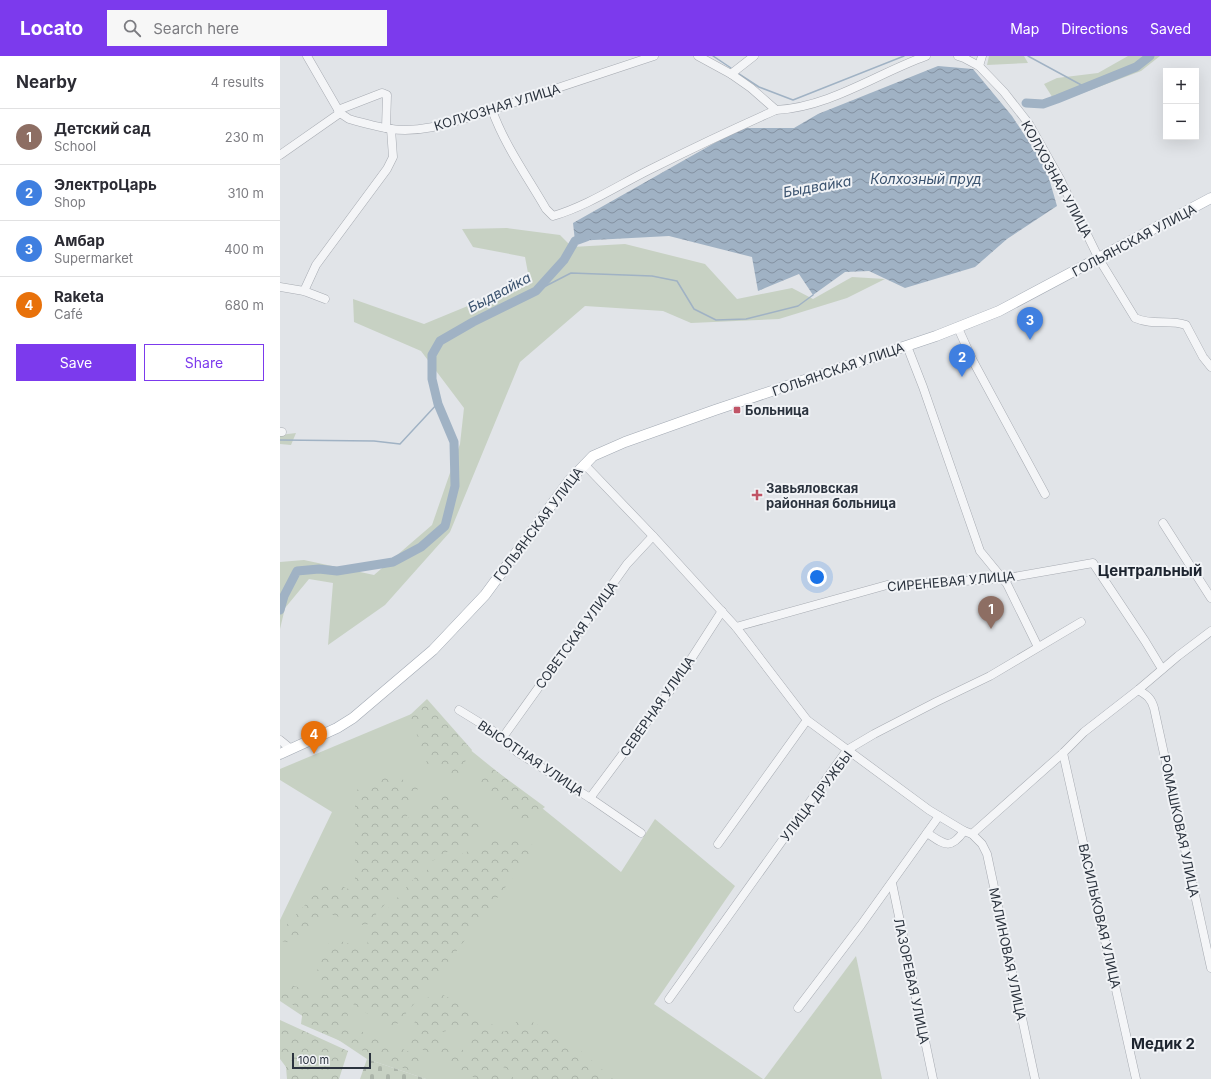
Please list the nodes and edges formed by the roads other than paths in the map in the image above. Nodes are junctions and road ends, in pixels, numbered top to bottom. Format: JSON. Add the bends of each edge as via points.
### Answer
{"nodes":[{"id":1,"x":307,"y":56,"type":"edge"},
{"id":2,"x":654,"y":56,"type":"edge"},
{"id":3,"x":698,"y":56,"type":"edge"},
{"id":4,"x":754,"y":56,"type":"edge"},
{"id":5,"x":926,"y":56,"type":"edge"},
{"id":6,"x":958,"y":56,"type":"edge"},
{"id":7,"x":982,"y":56,"type":"edge"},
{"id":8,"x":978,"y":66,"type":"junction"},
{"id":9,"x":731,"y":74,"type":"junction"},
{"id":10,"x":492,"y":110,"type":"junction"},
{"id":11,"x":776,"y":110,"type":"junction"},
{"id":12,"x":339,"y":111,"type":"junction"},
{"id":13,"x":389,"y":129,"type":"junction"},
{"id":14,"x":280,"y":155,"type":"edge"},
{"id":15,"x":1211,"y":198,"type":"edge"},
{"id":16,"x":1099,"y":259,"type":"junction"},
{"id":17,"x":280,"y":287,"type":"edge"},
{"id":18,"x":304,"y":291,"type":"junction"},
{"id":19,"x":325,"y":300,"type":"dead end"},
{"id":20,"x":958,"y":328,"type":"junction"},
{"id":21,"x":907,"y":346,"type":"junction"},
{"id":22,"x":1211,"y":367,"type":"edge"},
{"id":23,"x":584,"y":464,"type":"junction"},
{"id":24,"x":1045,"y":494,"type":"dead end"},
{"id":25,"x":1163,"y":523,"type":"dead end"},
{"id":26,"x":653,"y":536,"type":"junction"},
{"id":27,"x":1002,"y":579,"type":"junction"},
{"id":28,"x":1211,"y":598,"type":"edge"},
{"id":29,"x":722,"y":611,"type":"junction"},
{"id":30,"x":1081,"y":622,"type":"dead end"},
{"id":31,"x":736,"y":628,"type":"junction"},
{"id":32,"x":1211,"y":631,"type":"edge"},
{"id":33,"x":1038,"y":647,"type":"junction"},
{"id":34,"x":1162,"y":669,"type":"junction"},
{"id":35,"x":1138,"y":690,"type":"junction"},
{"id":36,"x":459,"y":710,"type":"dead end"},
{"id":37,"x":806,"y":720,"type":"junction"},
{"id":38,"x":503,"y":737,"type":"junction"},
{"id":39,"x":280,"y":740,"type":"edge"},
{"id":40,"x":290,"y":749,"type":"junction"},
{"id":41,"x":847,"y":750,"type":"junction"},
{"id":42,"x":1063,"y":753,"type":"junction"},
{"id":43,"x":280,"y":754,"type":"edge"},
{"id":44,"x":590,"y":798,"type":"junction"},
{"id":45,"x":939,"y":816,"type":"junction"},
{"id":46,"x":968,"y":832,"type":"junction"},
{"id":47,"x":641,"y":833,"type":"dead end"},
{"id":48,"x":927,"y":833,"type":"junction"},
{"id":49,"x":718,"y":844,"type":"dead end"},
{"id":50,"x":892,"y":883,"type":"junction"},
{"id":51,"x":1211,"y":968,"type":"edge"},
{"id":52,"x":669,"y":999,"type":"dead end"},
{"id":53,"x":798,"y":1008,"type":"dead end"},
{"id":54,"x":933,"y":1079,"type":"edge"},
{"id":55,"x":1035,"y":1079,"type":"edge"},
{"id":56,"x":1136,"y":1079,"type":"edge"}],
"edges":[{"from":1,"to":12,"type":"street"},
{"from":2,"to":10,"type":"street","name":"КОЛХОЗНАЯ УЛИЦА"},
{"from":3,"to":9,"type":"street"},
{"from":4,"to":9,"type":"street"},
{"from":5,"to":11,"type":"street","via":[[834,96],[793,109]]},
{"from":6,"to":8,"type":"street","name":"КОЛХОЗНАЯ УЛИЦА"},
{"from":7,"to":8,"type":"street"},
{"from":8,"to":16,"type":"street","name":"КОЛХОЗНАЯ УЛИЦА","via":[[1004,92],[1030,124]]},
{"from":9,"to":11,"type":"street"},
{"from":10,"to":11,"type":"street","via":[[509,148],[552,216],[571,210],[731,129]]},
{"from":10,"to":13,"type":"street","name":"КОЛХОЗНАЯ УЛИЦА","via":[[424,129]]},
{"from":12,"to":13,"type":"street","name":"КОЛХОЗНАЯ УЛИЦА","via":[[349,119]]},
{"from":12,"to":13,"type":"street","via":[[382,93],[387,95]]},
{"from":12,"to":14,"type":"street"},
{"from":13,"to":18,"type":"street","via":[[393,156],[387,169],[316,264]]},
{"from":15,"to":16,"type":"main road","name":"ГОЛЬЯНСКАЯ УЛИЦА"},
{"from":16,"to":20,"type":"main road","name":"ГОЛЬЯНСКАЯ УЛИЦА","via":[[1017,302]]},
{"from":16,"to":22,"type":"street","name":"КОЛХОЗНАЯ УЛИЦА","via":[[1135,318],[1143,322],[1186,325]]},
{"from":17,"to":18,"type":"street"},
{"from":18,"to":19,"type":"street"},
{"from":20,"to":21,"type":"main road","name":"ГОЛЬЯНСКАЯ УЛИЦА"},
{"from":20,"to":24,"type":"street","via":[[973,361]]},
{"from":21,"to":23,"type":"main road","name":"ГОЛЬЯНСКАЯ УЛИЦА","via":[[625,442],[593,456]]},
{"from":21,"to":27,"type":"street","via":[[980,551]]},
{"from":23,"to":26,"type":"street","name":"МАЛИНОВАЯ УЛИЦА"},
{"from":23,"to":40,"type":"main road","name":"ГОЛЬЯНСКАЯ УЛИЦА","via":[[485,595],[433,650],[353,718]]},
{"from":25,"to":28,"type":"street"},
{"from":26,"to":29,"type":"street","name":"МАЛИНОВАЯ УЛИЦА"},
{"from":26,"to":38,"type":"street","name":"СОВЕТСКАЯ УЛИЦА","via":[[627,564]]},
{"from":27,"to":31,"type":"street","name":"СИРЕНЕВАЯ УЛИЦА","via":[[887,585]]},
{"from":27,"to":33,"type":"street","via":[[1007,584]]},
{"from":27,"to":34,"type":"street","name":"СИРЕНЕВАЯ УЛИЦА","via":[[1093,563]]},
{"from":29,"to":31,"type":"street","name":"МАЛИНОВАЯ УЛИЦА"},
{"from":29,"to":44,"type":"street","name":"СЕВЕРНАЯ УЛИЦА","via":[[675,684]]},
{"from":30,"to":33,"type":"street","name":"УЛИЦА ДРУЖБЫ"},
{"from":31,"to":37,"type":"street","name":"МАЛИНОВАЯ УЛИЦА"},
{"from":32,"to":34,"type":"street"},
{"from":33,"to":41,"type":"street","name":"УЛИЦА ДРУЖБЫ","via":[[990,676]]},
{"from":34,"to":35,"type":"street"},
{"from":35,"to":42,"type":"street","via":[[1084,732]]},
{"from":35,"to":51,"type":"street","name":"РОМАШКОВАЯ УЛИЦА","via":[[1152,700]]},
{"from":36,"to":38,"type":"street","name":"ВЫСОТНАЯ УЛИЦА"},
{"from":37,"to":41,"type":"street","name":"МАЛИНОВАЯ УЛИЦА"},
{"from":37,"to":49,"type":"street"},
{"from":38,"to":44,"type":"street","name":"ВЫСОТНАЯ УЛИЦА","via":[[517,752]]},
{"from":39,"to":40,"type":"street"},
{"from":40,"to":43,"type":"main road","name":"ГОЛЬЯНСКАЯ УЛИЦА"},
{"from":41,"to":45,"type":"street","name":"МАЛИНОВАЯ УЛИЦА"},
{"from":41,"to":52,"type":"street","name":"УЛИЦА ДРУЖБЫ"},
{"from":42,"to":46,"type":"street"},
{"from":42,"to":56,"type":"street","name":"ВАСИЛЬКОВАЯ УЛИЦА"},
{"from":44,"to":47,"type":"street","name":"ВЫСОТНАЯ УЛИЦА"},
{"from":45,"to":46,"type":"street","name":"МАЛИНОВАЯ УЛИЦА"},
{"from":45,"to":48,"type":"street"},
{"from":46,"to":48,"type":"street","via":[[950,844],[942,843]]},
{"from":46,"to":55,"type":"street","name":"МАЛИНОВАЯ УЛИЦА","via":[[985,848],[989,861]]},
{"from":48,"to":50,"type":"street"},
{"from":50,"to":53,"type":"street"},
{"from":50,"to":54,"type":"street","name":"ЛАЗОРЕВАЯ УЛИЦА"}]}
